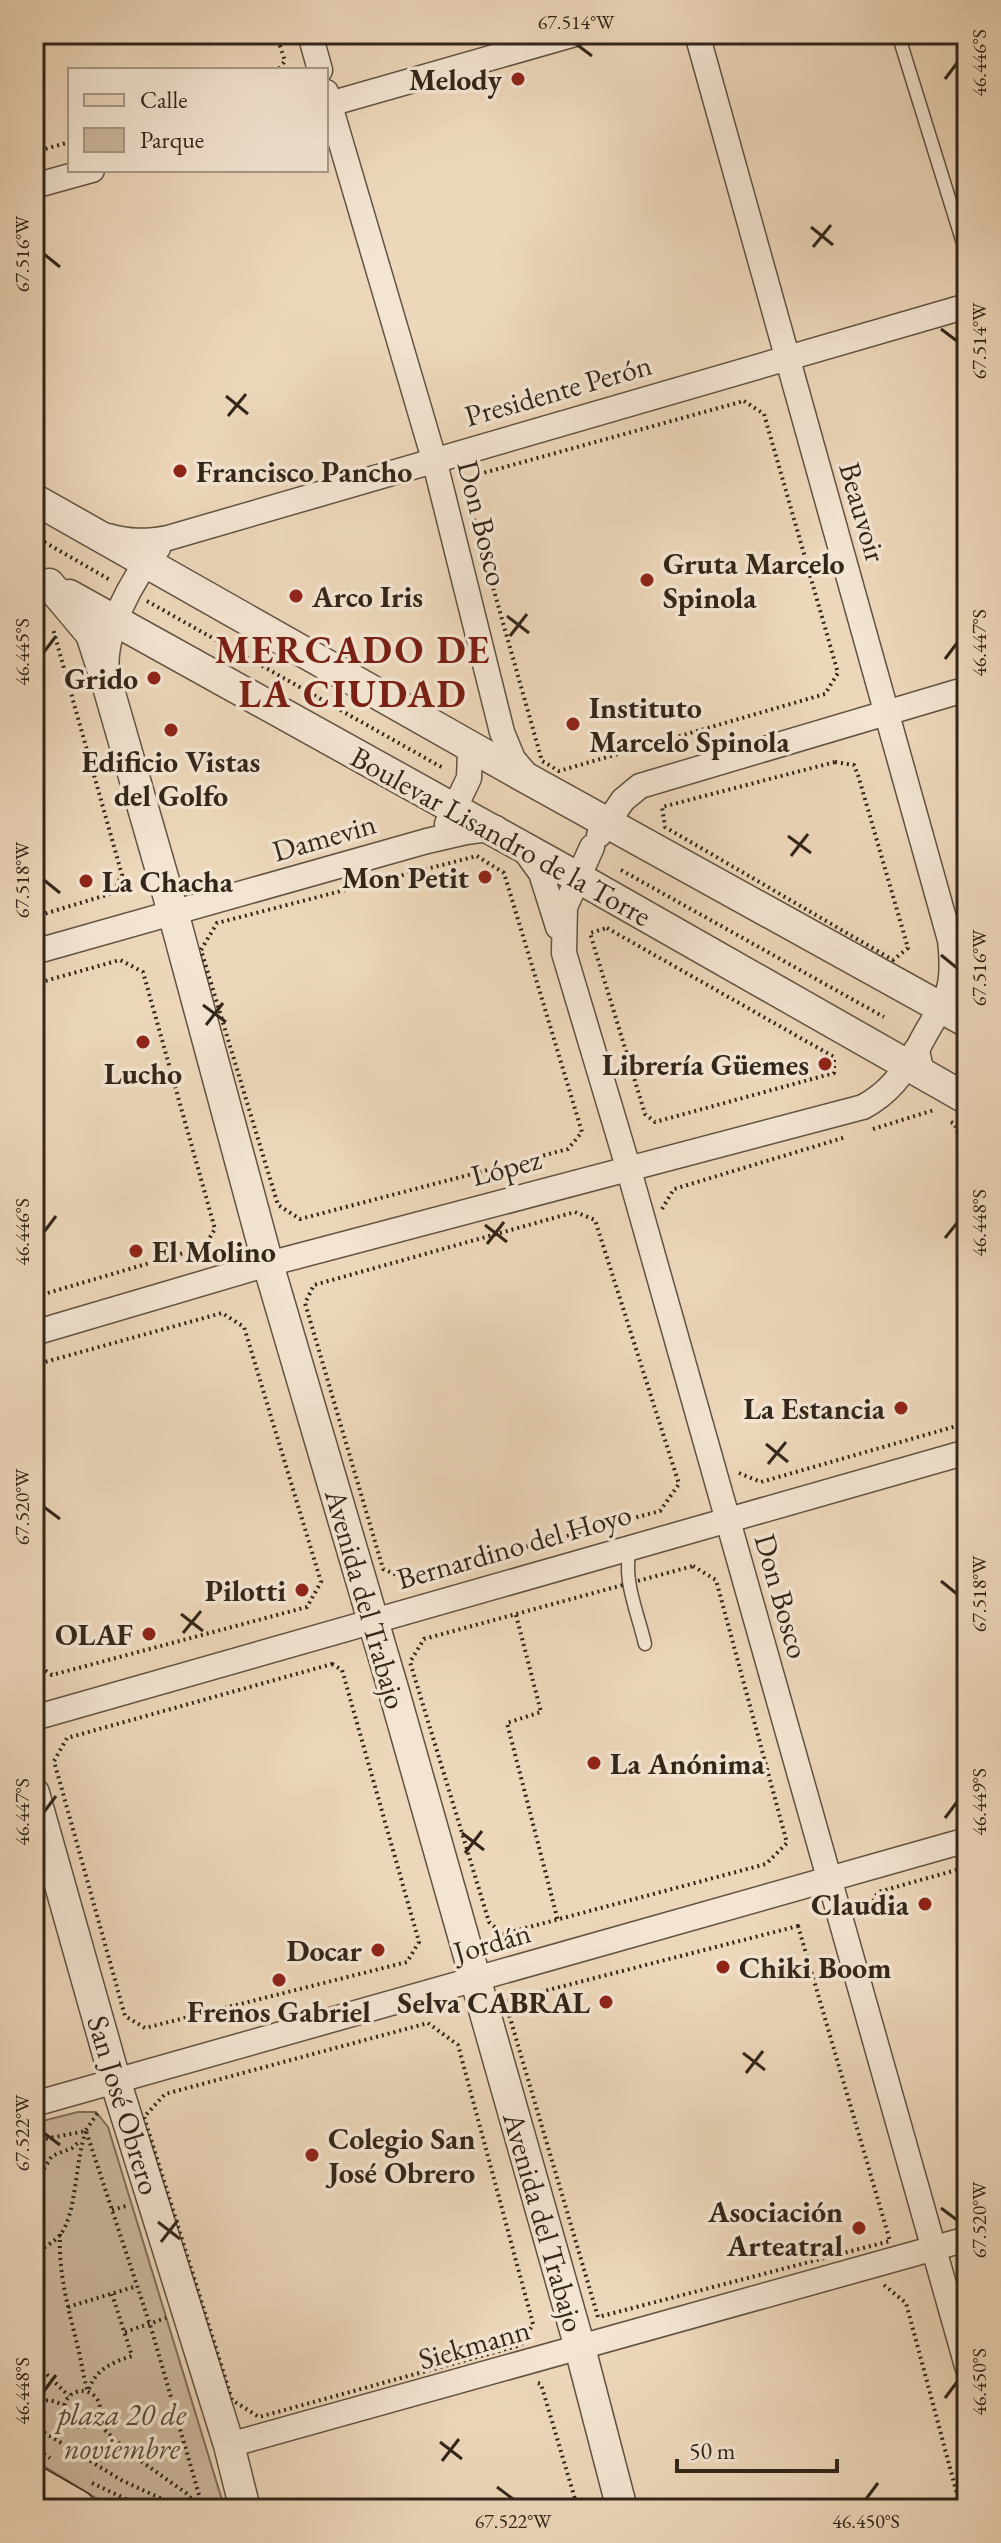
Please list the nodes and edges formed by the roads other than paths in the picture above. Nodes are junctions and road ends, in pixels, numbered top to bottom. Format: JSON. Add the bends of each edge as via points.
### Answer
{"nodes":[{"id":1,"x":310,"y":34,"type":"edge"},
{"id":2,"x":575,"y":34,"type":"edge"},
{"id":3,"x":697,"y":34,"type":"edge"},
{"id":4,"x":898,"y":34,"type":"edge"},
{"id":5,"x":319,"y":68,"type":"edge"},
{"id":6,"x":328,"y":100,"type":"edge"},
{"id":7,"x":328,"y":103,"type":"edge"},
{"id":8,"x":85,"y":172,"type":"edge"},
{"id":9,"x":34,"y":186,"type":"edge"},
{"id":10,"x":967,"y":256,"type":"edge"},
{"id":11,"x":967,"y":306,"type":"edge"},
{"id":12,"x":787,"y":359,"type":"junction"},
{"id":13,"x":434,"y":459,"type":"junction"},
{"id":14,"x":34,"y":499,"type":"edge"},
{"id":15,"x":84,"y":528,"type":"junction"},
{"id":16,"x":168,"y":538,"type":"junction"},
{"id":17,"x":42,"y":580,"type":"edge"},
{"id":18,"x":141,"y":583,"type":"junction"},
{"id":19,"x":114,"y":620,"type":"junction"},
{"id":20,"x":967,"y":689,"type":"edge"},
{"id":21,"x":109,"y":690,"type":"junction"},
{"id":22,"x":886,"y":712,"type":"junction"},
{"id":23,"x":450,"y":746,"type":"junction"},
{"id":24,"x":537,"y":770,"type":"junction"},
{"id":25,"x":456,"y":811,"type":"junction"},
{"id":26,"x":490,"y":829,"type":"junction"},
{"id":27,"x":599,"y":836,"type":"junction"},
{"id":28,"x":427,"y":841,"type":"junction"},
{"id":29,"x":521,"y":846,"type":"junction"},
{"id":30,"x":577,"y":877,"type":"junction"},
{"id":31,"x":173,"y":912,"type":"junction"},
{"id":32,"x":34,"y":952,"type":"edge"},
{"id":33,"x":564,"y":953,"type":"junction"},
{"id":34,"x":955,"y":1015,"type":"edge"},
{"id":35,"x":967,"y":1033,"type":"edge"},
{"id":36,"x":932,"y":1071,"type":"edge"},
{"id":37,"x":967,"y":1099,"type":"edge"},
{"id":38,"x":628,"y":1167,"type":"junction"},
{"id":39,"x":268,"y":1264,"type":"junction"},
{"id":40,"x":34,"y":1333,"type":"edge"},
{"id":41,"x":967,"y":1452,"type":"edge"},
{"id":42,"x":727,"y":1519,"type":"junction"},
{"id":43,"x":631,"y":1546,"type":"junction"},
{"id":44,"x":371,"y":1620,"type":"junction"},
{"id":45,"x":645,"y":1644,"type":"dead end"},
{"id":46,"x":34,"y":1718,"type":"edge"},
{"id":47,"x":34,"y":1793,"type":"edge"},
{"id":48,"x":967,"y":1840,"type":"edge"},
{"id":49,"x":830,"y":1880,"type":"junction"},
{"id":50,"x":475,"y":1981,"type":"junction"},
{"id":51,"x":116,"y":2083,"type":"junction"},
{"id":52,"x":34,"y":2104,"type":"edge"},
{"id":53,"x":967,"y":2239,"type":"edge"},
{"id":54,"x":935,"y":2248,"type":"junction"},
{"id":55,"x":580,"y":2348,"type":"junction"},
{"id":56,"x":967,"y":2366,"type":"edge"},
{"id":57,"x":229,"y":2445,"type":"junction"},
{"id":58,"x":245,"y":2509,"type":"edge"},
{"id":59,"x":622,"y":2509,"type":"edge"}],
"edges":[{"from":1,"to":5,"type":"street"},
{"from":2,"to":6,"type":"street"},
{"from":3,"to":12,"type":"street","name":"Beauvoir"},
{"from":4,"to":10,"type":"lane"},
{"from":7,"to":13,"type":"street","name":"Don Bosco"},
{"from":8,"to":9,"type":"street"},
{"from":11,"to":12,"type":"street","name":"Presidente Perón"},
{"from":12,"to":13,"type":"street","name":"Presidente Perón"},
{"from":12,"to":22,"type":"street","name":"Beauvoir"},
{"from":13,"to":16,"type":"street","name":"Presidente Perón"},
{"from":13,"to":24,"type":"street","name":"Don Bosco","via":[[502,732],[513,759]]},
{"from":14,"to":15,"type":"street"},
{"from":15,"to":16,"type":"street","name":"Presidente Perón","via":[[129,542]]},
{"from":15,"to":18,"type":"street"},
{"from":16,"to":18,"type":"street"},
{"from":17,"to":19,"type":"street","name":"Boulevar Lisandro de la Torre"},
{"from":17,"to":21,"type":"street","name":"Avenida del Trabajo","via":[[91,634]]},
{"from":18,"to":19,"type":"street"},
{"from":18,"to":23,"type":"street"},
{"from":19,"to":21,"type":"street","via":[[105,660]]},
{"from":19,"to":25,"type":"street","name":"Boulevar Lisandro de la Torre"},
{"from":20,"to":22,"type":"street"},
{"from":21,"to":31,"type":"street","name":"Avenida del Trabajo"},
{"from":22,"to":27,"type":"street","via":[[640,786],[623,800]]},
{"from":22,"to":34,"type":"street","name":"Beauvoir","via":[[950,940],[949,995]]},
{"from":23,"to":24,"type":"street"},
{"from":23,"to":25,"type":"street","via":[[470,753],[469,778]]},
{"from":24,"to":27,"type":"street"},
{"from":25,"to":26,"type":"street","name":"Boulevar Lisandro de la Torre"},
{"from":25,"to":28,"type":"street"},
{"from":26,"to":27,"type":"street","name":"Damevin","via":[[518,830],[567,858],[585,853]]},
{"from":26,"to":28,"type":"street","name":"Damevin"},
{"from":26,"to":29,"type":"street","name":"Boulevar Lisandro de la Torre"},
{"from":27,"to":30,"type":"street","name":"Don Bosco"},
{"from":27,"to":34,"type":"street"},
{"from":28,"to":31,"type":"street","name":"Damevin"},
{"from":29,"to":30,"type":"street","name":"Boulevar Lisandro de la Torre"},
{"from":29,"to":33,"type":"street","via":[[548,888]]},
{"from":30,"to":33,"type":"street","name":"Don Bosco","via":[[565,907]]},
{"from":30,"to":36,"type":"street","name":"Boulevar Lisandro de la Torre"},
{"from":31,"to":32,"type":"street","name":"Damevin"},
{"from":31,"to":39,"type":"street","name":"Avenida del Trabajo"},
{"from":33,"to":38,"type":"street","name":"Don Bosco"},
{"from":34,"to":36,"type":"street","name":"Beauvoir"},
{"from":35,"to":36,"type":"street","name":"López","via":[[943,1031]]},
{"from":36,"to":37,"type":"street","name":"Boulevar Lisandro de la Torre"},
{"from":36,"to":38,"type":"street","name":"López","via":[[863,1107]]},
{"from":38,"to":39,"type":"street","name":"López"},
{"from":38,"to":42,"type":"street","name":"Don Bosco"},
{"from":39,"to":40,"type":"street","name":"López"},
{"from":39,"to":44,"type":"street","name":"Avenida del Trabajo"},
{"from":41,"to":42,"type":"street","name":"Bernardino del Hoyo"},
{"from":42,"to":43,"type":"street","name":"Bernardino del Hoyo"},
{"from":42,"to":49,"type":"street","name":"Don Bosco"},
{"from":43,"to":44,"type":"street","name":"Bernardino del Hoyo"},
{"from":43,"to":45,"type":"lane","via":[[630,1583]]},
{"from":44,"to":46,"type":"street","name":"Bernardino del Hoyo"},
{"from":44,"to":50,"type":"street","name":"Avenida del Trabajo"},
{"from":47,"to":51,"type":"street","name":"San José Obrero"},
{"from":48,"to":49,"type":"street","name":"Jordán"},
{"from":49,"to":50,"type":"street","name":"Jordán"},
{"from":49,"to":54,"type":"street","name":"Don Bosco"},
{"from":50,"to":51,"type":"street","name":"Jordán"},
{"from":50,"to":55,"type":"street","name":"Avenida del Trabajo"},
{"from":51,"to":52,"type":"street","name":"Jordán"},
{"from":51,"to":57,"type":"street","name":"San José Obrero"},
{"from":53,"to":54,"type":"street","name":"Siekmann"},
{"from":54,"to":55,"type":"street","name":"Siekmann"},
{"from":54,"to":56,"type":"street","name":"Don Bosco"},
{"from":55,"to":57,"type":"street","name":"Siekmann"},
{"from":55,"to":59,"type":"street","name":"Avenida del Trabajo"},
{"from":57,"to":58,"type":"street","name":"San José Obrero"}]}
